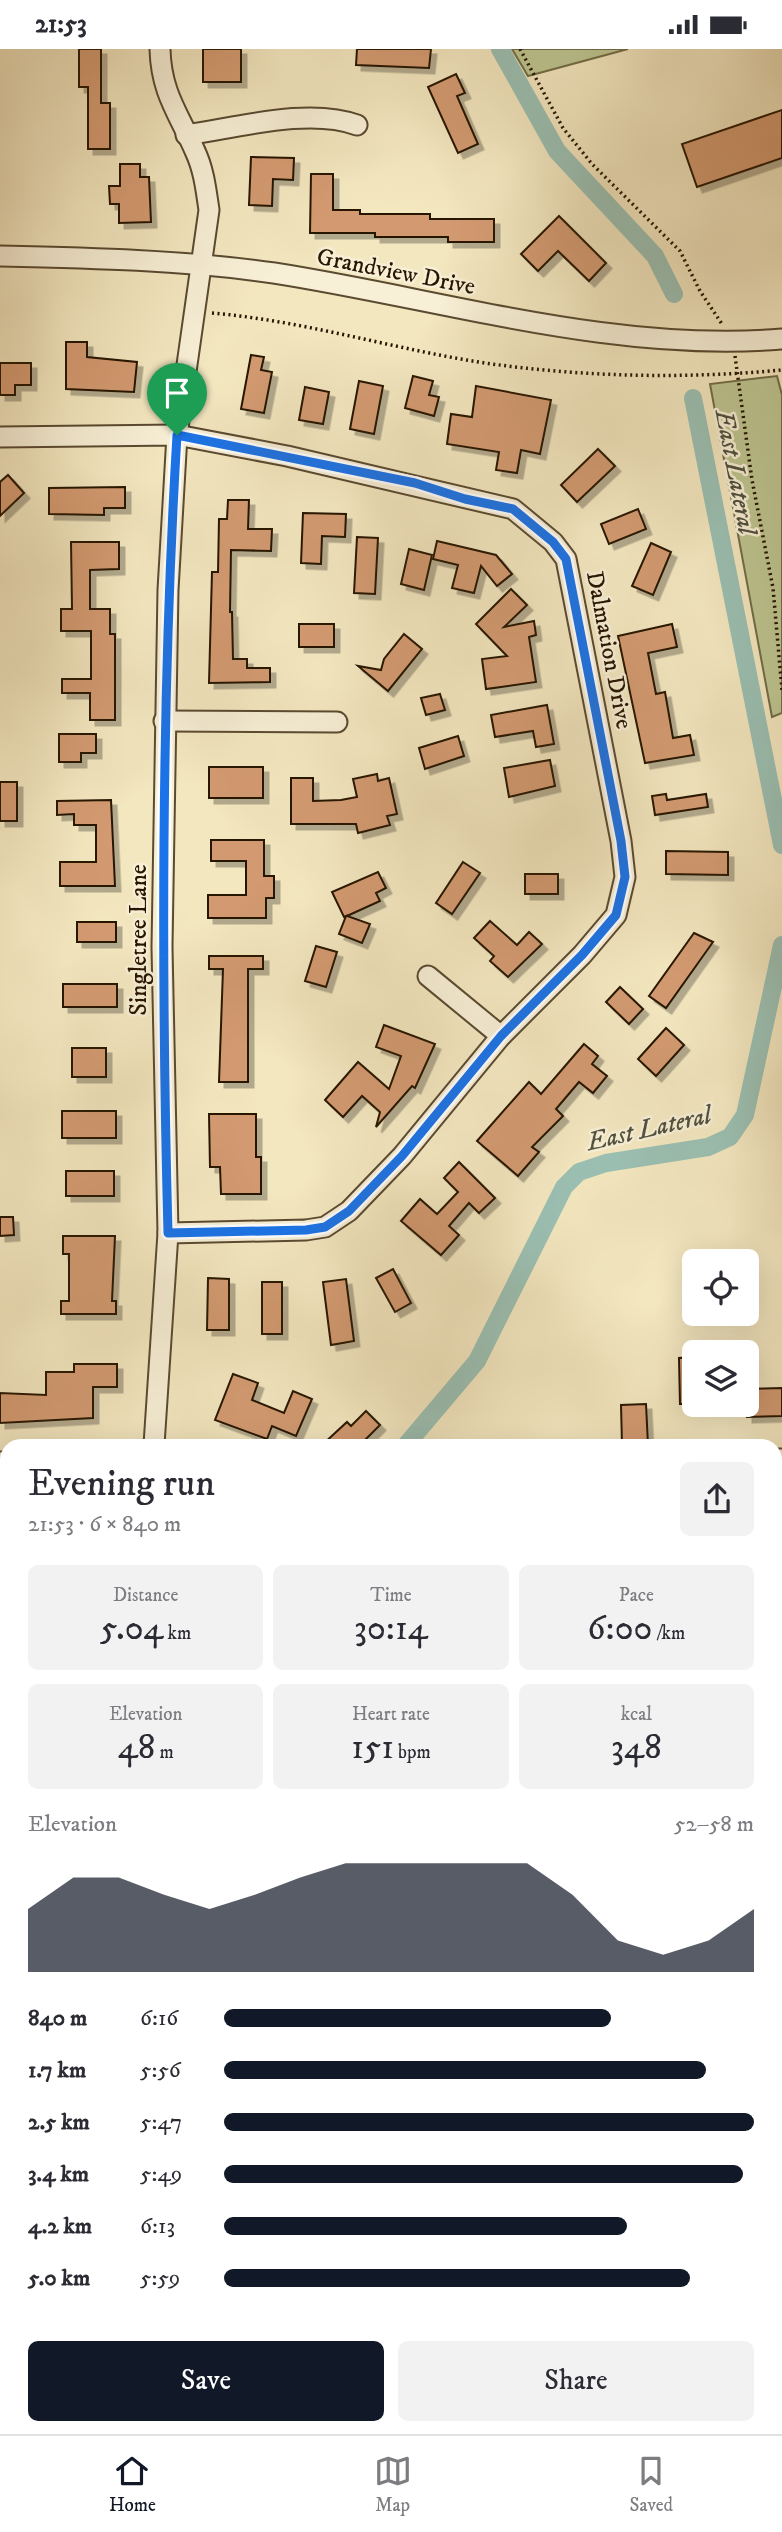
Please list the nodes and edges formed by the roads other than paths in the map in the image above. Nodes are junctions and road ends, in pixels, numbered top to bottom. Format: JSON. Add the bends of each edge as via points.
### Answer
{"nodes":[{"id":1,"x":160,"y":49,"type":"edge"},
{"id":2,"x":357,"y":125,"type":"dead end"},
{"id":3,"x":186,"y":135,"type":"junction"},
{"id":4,"x":0,"y":255,"type":"edge"},
{"id":5,"x":203,"y":264,"type":"junction"},
{"id":6,"x":782,"y":339,"type":"edge"},
{"id":7,"x":177,"y":435,"type":"junction"},
{"id":8,"x":0,"y":437,"type":"edge"},
{"id":9,"x":164,"y":721,"type":"junction"},
{"id":10,"x":337,"y":722,"type":"dead end"},
{"id":11,"x":428,"y":976,"type":"dead end"},
{"id":12,"x":501,"y":1036,"type":"junction"},
{"id":13,"x":168,"y":1233,"type":"junction"},
{"id":14,"x":154,"y":1439,"type":"edge"}],
"edges":[{"from":1,"to":3,"type":"street","name":"Singletree Lane","via":[[170,106]]},
{"from":2,"to":3,"type":"street","via":[[337,118],[310,118]]},
{"from":3,"to":5,"type":"street","name":"Singletree Lane","via":[[205,181],[209,210]]},
{"from":4,"to":5,"type":"street","name":"Grandview Drive"},
{"from":5,"to":6,"type":"street","name":"Grandview Drive","via":[[516,320],[734,342]]},
{"from":5,"to":7,"type":"street","name":"Singletree Lane"},
{"from":7,"to":8,"type":"street","name":"Dalmation Drive"},
{"from":7,"to":9,"type":"street","name":"Singletree Lane"},
{"from":7,"to":12,"type":"street","name":"Dalmation Drive","via":[[415,483],[513,509],[566,559],[625,877],[616,915]]},
{"from":9,"to":10,"type":"street"},
{"from":9,"to":13,"type":"street","name":"Singletree Lane","via":[[162,947]]},
{"from":11,"to":12,"type":"street"},
{"from":12,"to":13,"type":"street","name":"Dalmation Drive","via":[[402,1156],[349,1211],[325,1227]]},
{"from":13,"to":14,"type":"street","name":"Singletree Lane"}]}
